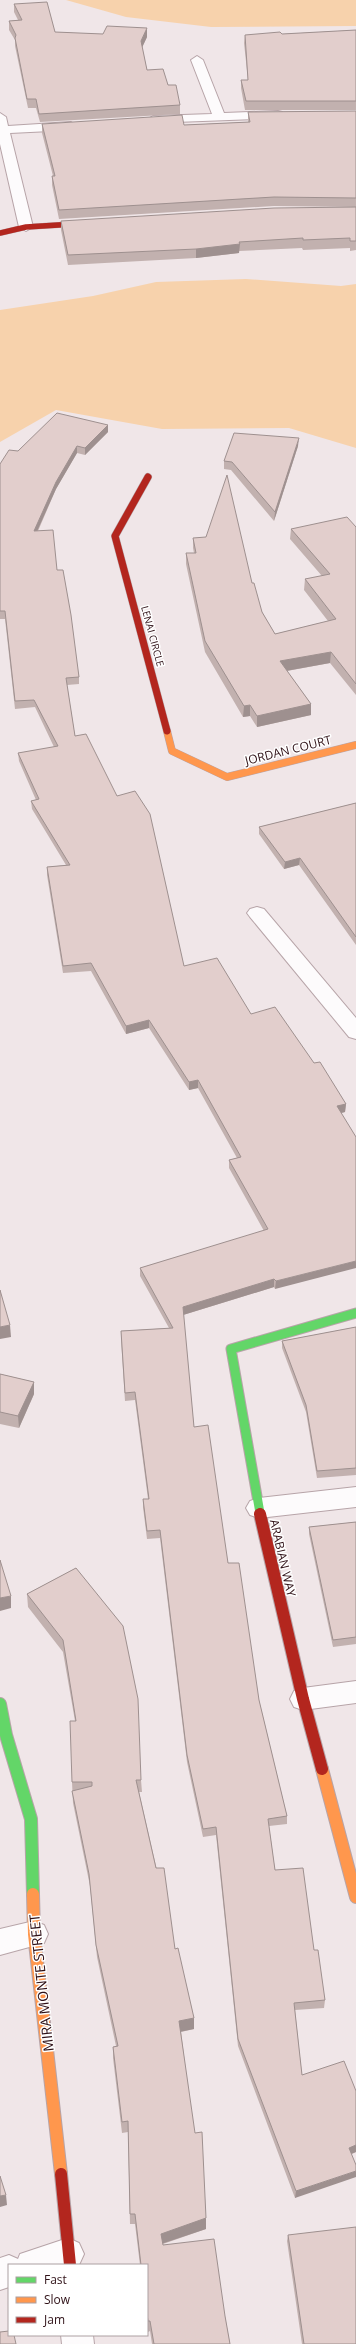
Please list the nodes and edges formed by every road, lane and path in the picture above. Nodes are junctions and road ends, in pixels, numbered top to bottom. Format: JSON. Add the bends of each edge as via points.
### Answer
{"nodes":[{"id":1,"x":197,"y":60,"type":"dead end"},
{"id":2,"x":287,"y":115,"type":"edge"},
{"id":3,"x":219,"y":116,"type":"junction"},
{"id":4,"x":141,"y":121,"type":"edge"},
{"id":5,"x":87,"y":124,"type":"edge"},
{"id":6,"x":1,"y":126,"type":"edge"},
{"id":7,"x":104,"y":222,"type":"edge"},
{"id":8,"x":26,"y":227,"type":"junction"},
{"id":9,"x":0,"y":232,"type":"edge"},
{"id":10,"x":148,"y":478,"type":"dead end"},
{"id":11,"x":356,"y":745,"type":"edge"},
{"id":12,"x":225,"y":776,"type":"joint"},
{"id":13,"x":257,"y":914,"type":"dead end"},
{"id":14,"x":356,"y":1032,"type":"edge"},
{"id":15,"x":356,"y":1313,"type":"edge"},
{"id":16,"x":356,"y":1497,"type":"edge"},
{"id":17,"x":259,"y":1508,"type":"junction"},
{"id":18,"x":356,"y":1692,"type":"edge"},
{"id":19,"x":303,"y":1699,"type":"junction"},
{"id":20,"x":0,"y":1704,"type":"edge"},
{"id":21,"x":356,"y":1897,"type":"edge"},
{"id":22,"x":34,"y":1934,"type":"junction"},
{"id":23,"x":0,"y":1942,"type":"edge"},
{"id":24,"x":69,"y":2260,"type":"edge"},
{"id":25,"x":39,"y":2264,"type":"edge"}],
"edges":[{"from":1,"to":3,"type":"street"},
{"from":2,"to":3,"type":"street"},
{"from":3,"to":4,"type":"street"},
{"from":5,"to":6,"type":"street"},
{"from":6,"to":8,"type":"street"},
{"from":7,"to":8,"type":"street"},
{"from":8,"to":9,"type":"street"},
{"from":10,"to":12,"type":"street","name":"LENAI CIRCLE","via":[[115,536],[172,751]]},
{"from":11,"to":12,"type":"street","name":"JORDAN COURT"},
{"from":13,"to":14,"type":"street"},
{"from":15,"to":17,"type":"street","name":"ARABIAN WAY","via":[[231,1349]]},
{"from":16,"to":17,"type":"street"},
{"from":17,"to":19,"type":"street","name":"ARABIAN WAY"},
{"from":18,"to":19,"type":"street"},
{"from":19,"to":21,"type":"street","name":"ARABIAN WAY"},
{"from":20,"to":22,"type":"street","name":"MIRA MONTE STREET","via":[[6,1736],[31,1819]]},
{"from":22,"to":23,"type":"street"},
{"from":22,"to":24,"type":"street","name":"MIRA MONTE STREET"},
{"from":24,"to":25,"type":"street"}]}
